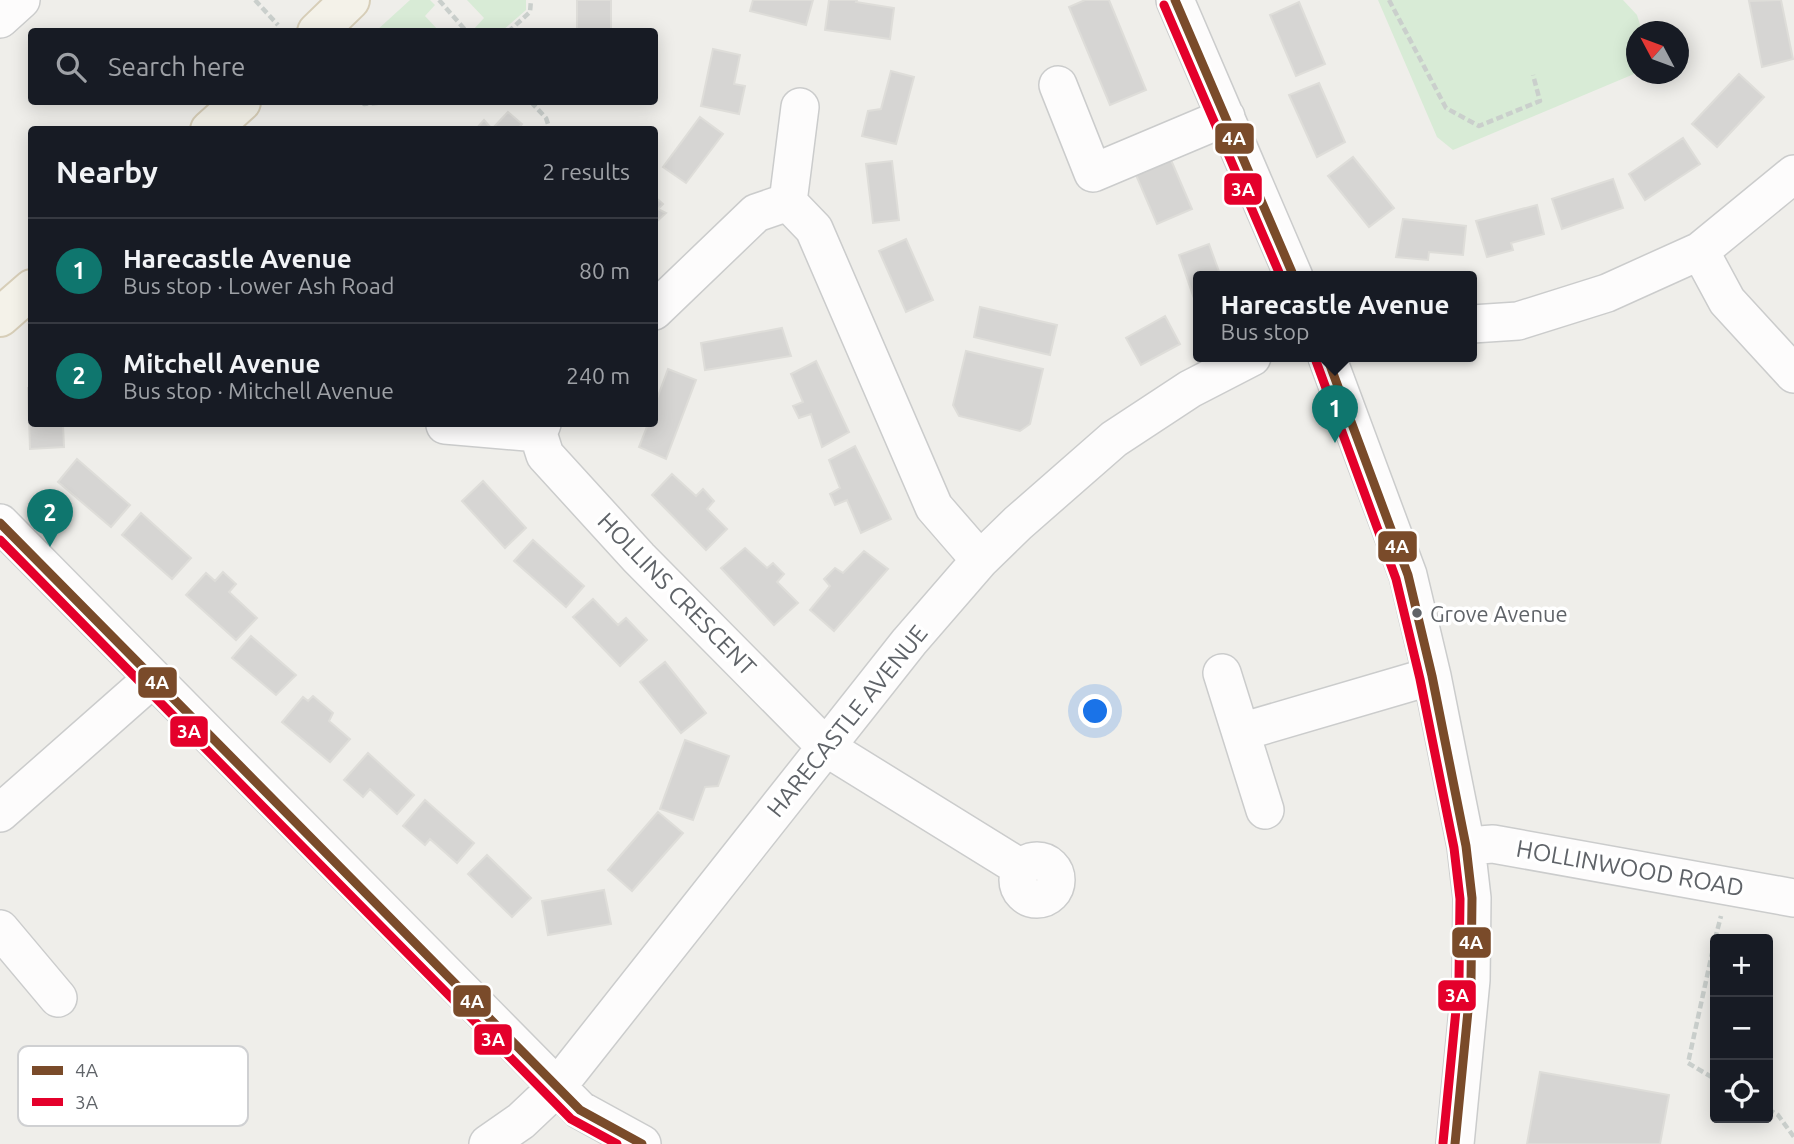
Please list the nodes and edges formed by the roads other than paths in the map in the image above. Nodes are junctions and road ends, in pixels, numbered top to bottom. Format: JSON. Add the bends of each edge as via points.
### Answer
{"nodes":[{"id":1,"x":22,"y":0,"type":"edge"},
{"id":2,"x":350,"y":0,"type":"edge"},
{"id":3,"x":1175,"y":0,"type":"edge"},
{"id":4,"x":0,"y":19,"type":"edge"},
{"id":5,"x":321,"y":28,"type":"edge"},
{"id":6,"x":1058,"y":85,"type":"dead end"},
{"id":7,"x":238,"y":105,"type":"edge"},
{"id":8,"x":800,"y":107,"type":"dead end"},
{"id":9,"x":1226,"y":117,"type":"junction"},
{"id":10,"x":214,"y":126,"type":"edge"},
{"id":11,"x":1794,"y":174,"type":"edge"},
{"id":12,"x":788,"y":202,"type":"junction"},
{"id":13,"x":1700,"y":251,"type":"junction"},
{"id":14,"x":1291,"y":271,"type":"edge"},
{"id":15,"x":28,"y":292,"type":"edge"},
{"id":16,"x":658,"y":307,"type":"edge"},
{"id":17,"x":0,"y":317,"type":"edge"},
{"id":18,"x":1477,"y":324,"type":"edge"},
{"id":19,"x":1242,"y":362,"type":"edge"},
{"id":20,"x":1329,"y":362,"type":"edge"},
{"id":21,"x":1794,"y":374,"type":"edge"},
{"id":22,"x":508,"y":427,"type":"edge"},
{"id":23,"x":540,"y":428,"type":"edge"},
{"id":24,"x":0,"y":523,"type":"edge"},
{"id":25,"x":981,"y":560,"type":"junction"},
{"id":26,"x":1222,"y":673,"type":"dead end"},
{"id":27,"x":1432,"y":676,"type":"junction"},
{"id":28,"x":153,"y":678,"type":"junction"},
{"id":29,"x":1241,"y":732,"type":"junction"},
{"id":30,"x":827,"y":748,"type":"junction"},
{"id":31,"x":1265,"y":810,"type":"dead end"},
{"id":32,"x":0,"y":813,"type":"edge"},
{"id":33,"x":1466,"y":846,"type":"junction"},
{"id":34,"x":1021,"y":868,"type":"dead end"},
{"id":35,"x":1794,"y":898,"type":"edge"},
{"id":36,"x":0,"y":929,"type":"edge"},
{"id":37,"x":58,"y":998,"type":"dead end"},
{"id":38,"x":557,"y":1087,"type":"junction"},
{"id":39,"x":488,"y":1144,"type":"edge"},
{"id":40,"x":642,"y":1144,"type":"edge"},
{"id":41,"x":1455,"y":1144,"type":"edge"}],
"edges":[{"from":1,"to":4,"type":"street"},
{"from":2,"to":5,"type":"main road"},
{"from":3,"to":9,"type":"street"},
{"from":6,"to":9,"type":"street","via":[[1093,173]]},
{"from":7,"to":10,"type":"main road"},
{"from":8,"to":12,"type":"street"},
{"from":9,"to":14,"type":"street"},
{"from":11,"to":13,"type":"street"},
{"from":12,"to":16,"type":"street","via":[[756,213]]},
{"from":12,"to":25,"type":"street","via":[[814,229],[934,507]]},
{"from":13,"to":18,"type":"street","via":[[1607,293],[1518,321]]},
{"from":13,"to":21,"type":"street","via":[[1727,301]]},
{"from":15,"to":17,"type":"main road"},
{"from":19,"to":25,"type":"street","name":"HARECASTLE AVENUE","via":[[1190,389],[1114,439]]},
{"from":20,"to":27,"type":"street","via":[[1408,576]]},
{"from":22,"to":23,"type":"street","name":"HOLLINS CRESCENT"},
{"from":23,"to":30,"type":"street","name":"HOLLINS CRESCENT","via":[[545,455],[639,558]]},
{"from":24,"to":28,"type":"street"},
{"from":25,"to":30,"type":"street","name":"HARECASTLE AVENUE","via":[[909,642]]},
{"from":26,"to":29,"type":"street"},
{"from":27,"to":29,"type":"street"},
{"from":27,"to":33,"type":"street"},
{"from":28,"to":32,"type":"street"},
{"from":28,"to":38,"type":"street"},
{"from":29,"to":31,"type":"street"},
{"from":30,"to":34,"type":"street","name":"HOLLINS CRESCENT"},
{"from":30,"to":38,"type":"street","name":"HARECASTLE AVENUE"},
{"from":33,"to":35,"type":"street","name":"HOLLINWOOD ROAD","via":[[1493,844]]},
{"from":33,"to":41,"type":"street","via":[[1472,898],[1471,980]]},
{"from":36,"to":37,"type":"street"},
{"from":38,"to":39,"type":"street","name":"HARECASTLE AVENUE"},
{"from":38,"to":40,"type":"street","via":[[580,1110]]}]}
